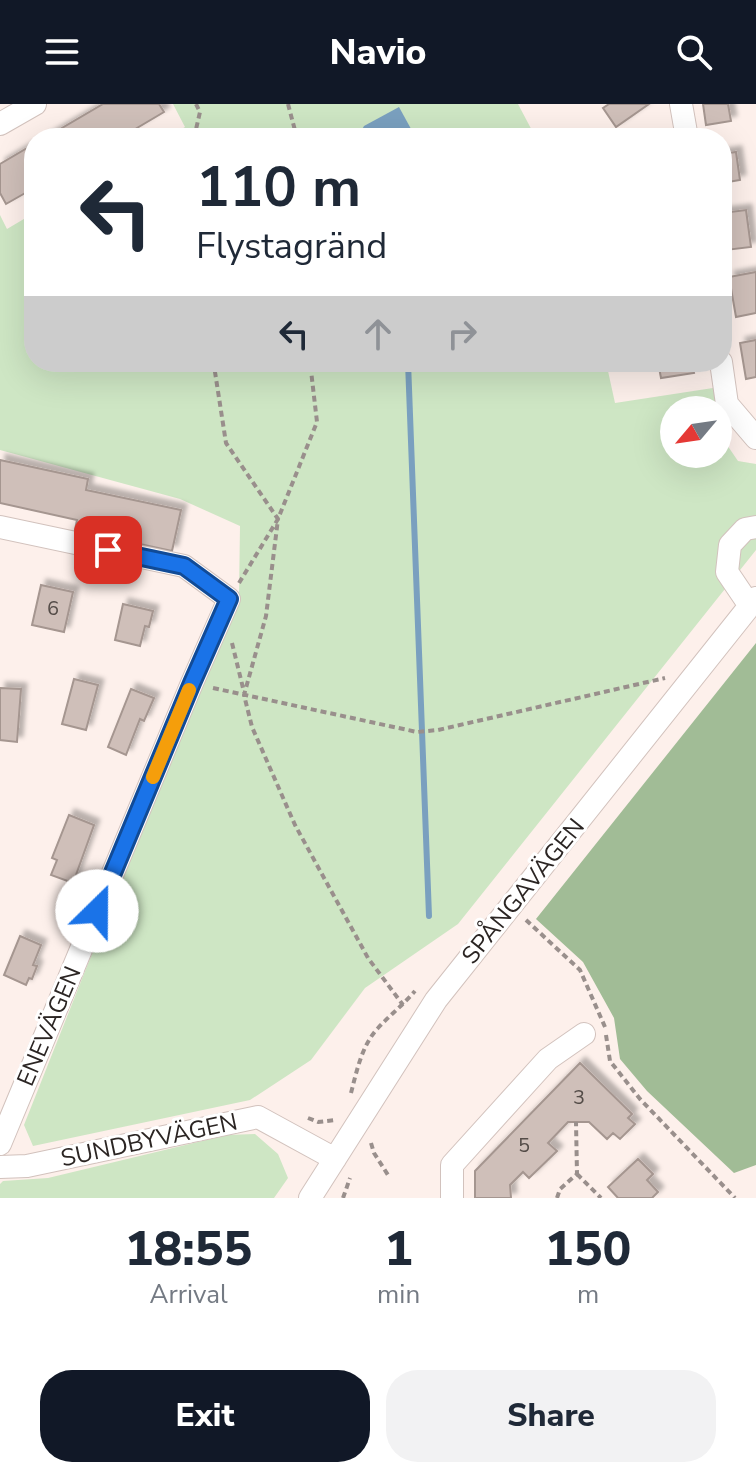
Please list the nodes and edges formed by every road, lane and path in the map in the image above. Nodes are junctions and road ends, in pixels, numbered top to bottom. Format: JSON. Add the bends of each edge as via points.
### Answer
{"nodes":[{"id":1,"x":35,"y":104,"type":"edge"},
{"id":2,"x":196,"y":104,"type":"edge"},
{"id":3,"x":288,"y":104,"type":"edge"},
{"id":4,"x":681,"y":104,"type":"edge"},
{"id":5,"x":0,"y":124,"type":"edge"},
{"id":6,"x":196,"y":128,"type":"edge"},
{"id":7,"x":294,"y":128,"type":"edge"},
{"id":8,"x":685,"y":128,"type":"edge"},
{"id":9,"x":215,"y":372,"type":"edge"},
{"id":10,"x":311,"y":372,"type":"edge"},
{"id":11,"x":722,"y":372,"type":"edge"},
{"id":12,"x":756,"y":438,"type":"edge"},
{"id":13,"x":278,"y":519,"type":"junction"},
{"id":14,"x":0,"y":527,"type":"edge"},
{"id":15,"x":756,"y":527,"type":"edge"},
{"id":16,"x":229,"y":599,"type":"junction"},
{"id":17,"x":753,"y":602,"type":"edge"},
{"id":18,"x":219,"y":621,"type":"junction"},
{"id":19,"x":675,"y":675,"type":"dead end"},
{"id":20,"x":192,"y":683,"type":"junction"},
{"id":21,"x":244,"y":695,"type":"junction"},
{"id":22,"x":524,"y":919,"type":"dead end"},
{"id":23,"x":403,"y":1005,"type":"dead end"},
{"id":24,"x":584,"y":1034,"type":"dead end"},
{"id":25,"x":576,"y":1122,"type":"dead end"},
{"id":26,"x":370,"y":1138,"type":"dead end"},
{"id":27,"x":0,"y":1144,"type":"edge"},
{"id":28,"x":335,"y":1159,"type":"junction"},
{"id":29,"x":0,"y":1167,"type":"edge"},
{"id":30,"x":577,"y":1174,"type":"junction"},
{"id":31,"x":388,"y":1175,"type":"dead end"},
{"id":32,"x":310,"y":1198,"type":"edge"},
{"id":33,"x":452,"y":1198,"type":"edge"},
{"id":34,"x":557,"y":1198,"type":"edge"},
{"id":35,"x":601,"y":1198,"type":"edge"},
{"id":36,"x":734,"y":1198,"type":"edge"}],
"edges":[{"from":1,"to":5,"type":"street"},
{"from":2,"to":6,"type":"path"},
{"from":3,"to":7,"type":"path"},
{"from":4,"to":8,"type":"street"},
{"from":9,"to":13,"type":"path","via":[[226,443]]},
{"from":10,"to":13,"type":"path","via":[[317,422]]},
{"from":11,"to":12,"type":"street","via":[[727,404]]},
{"from":13,"to":16,"type":"path"},
{"from":13,"to":21,"type":"path","via":[[266,616]]},
{"from":14,"to":16,"type":"street","via":[[184,566]]},
{"from":15,"to":17,"type":"street","via":[[745,529],[730,545],[727,572]]},
{"from":16,"to":18,"type":"street","name":"ENEVÄGEN"},
{"from":17,"to":28,"type":"street","name":"SPÅNGAVÄGEN","via":[[436,1000]]},
{"from":18,"to":20,"type":"street","name":"ENEVÄGEN"},
{"from":18,"to":21,"type":"path","via":[[233,643]]},
{"from":19,"to":21,"type":"path","via":[[417,732]]},
{"from":20,"to":21,"type":"path"},
{"from":20,"to":27,"type":"street","name":"ENEVÄGEN"},
{"from":21,"to":23,"type":"path","via":[[252,727],[295,825],[368,958]]},
{"from":22,"to":36,"type":"path","via":[[580,970],[605,1025],[610,1061]]},
{"from":24,"to":33,"type":"street","via":[[548,1059],[452,1165]]},
{"from":25,"to":30,"type":"path"},
{"from":26,"to":31,"type":"path"},
{"from":28,"to":29,"type":"street","name":"SUNDBYVÄGEN","via":[[258,1117],[27,1166]]},
{"from":28,"to":32,"type":"street","name":"SPÅNGAVÄGEN"},
{"from":30,"to":34,"type":"path"},
{"from":30,"to":35,"type":"path"}]}
